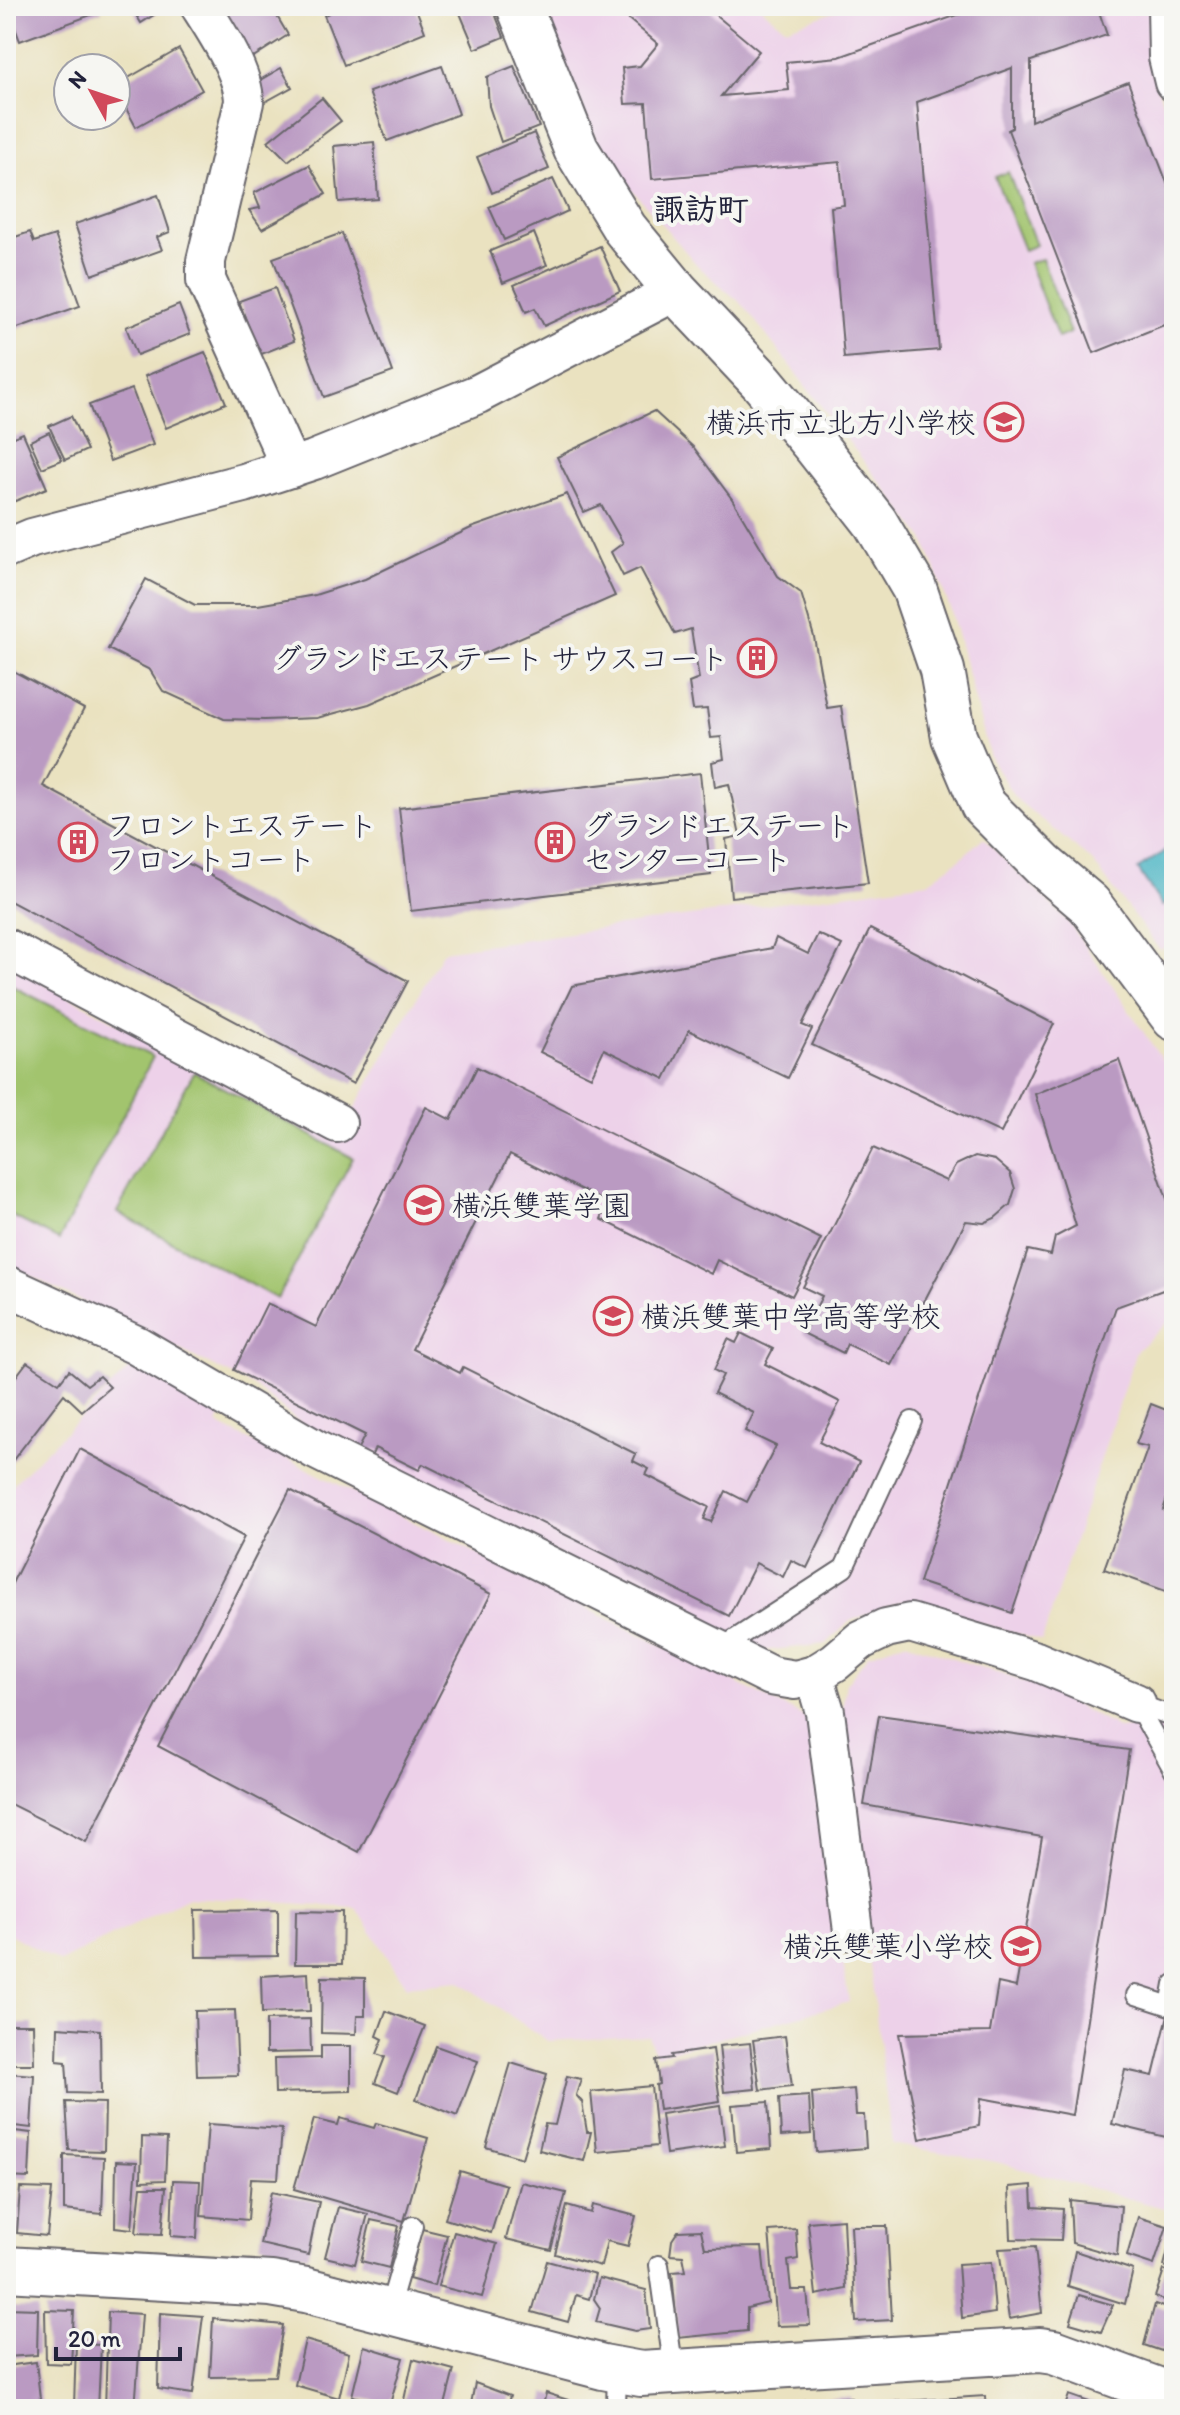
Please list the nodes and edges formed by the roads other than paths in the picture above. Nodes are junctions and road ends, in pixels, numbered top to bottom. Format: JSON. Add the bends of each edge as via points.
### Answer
{"nodes":[{"id":1,"x":200,"y":6,"type":"edge"},
{"id":2,"x":519,"y":6,"type":"edge"},
{"id":3,"x":1167,"y":6,"type":"edge"},
{"id":4,"x":1174,"y":82,"type":"edge"},
{"id":5,"x":676,"y":291,"type":"junction"},
{"id":6,"x":291,"y":468,"type":"junction"},
{"id":7,"x":6,"y":549,"type":"edge"},
{"id":8,"x":6,"y":948,"type":"edge"},
{"id":9,"x":1167,"y":992,"type":"edge"},
{"id":10,"x":337,"y":1123,"type":"dead end"},
{"id":11,"x":6,"y":1285,"type":"edge"},
{"id":12,"x":912,"y":1421,"type":"dead end"},
{"id":13,"x":718,"y":1650,"type":"junction"},
{"id":14,"x":814,"y":1675,"type":"junction"},
{"id":15,"x":1136,"y":1703,"type":"junction"},
{"id":16,"x":1174,"y":1717,"type":"edge"},
{"id":17,"x":1174,"y":1771,"type":"edge"},
{"id":18,"x":853,"y":1931,"type":"dead end"},
{"id":19,"x":1174,"y":1984,"type":"edge"},
{"id":20,"x":1136,"y":1995,"type":"dead end"},
{"id":21,"x":413,"y":2226,"type":"dead end"},
{"id":22,"x":659,"y":2265,"type":"dead end"},
{"id":23,"x":6,"y":2269,"type":"edge"},
{"id":24,"x":388,"y":2312,"type":"junction"},
{"id":25,"x":674,"y":2372,"type":"junction"},
{"id":26,"x":616,"y":2389,"type":"edge"},
{"id":27,"x":1174,"y":2396,"type":"edge"}],
"edges":[{"from":1,"to":6,"type":"street","via":[[244,89],[208,249],[206,280]]},
{"from":2,"to":5,"type":"street","via":[[576,149],[625,229]]},
{"from":3,"to":4,"type":"street"},
{"from":5,"to":6,"type":"street","via":[[478,394]]},
{"from":5,"to":9,"type":"street","via":[[762,382],[875,522],[914,588],[942,670],[954,737],[983,805],[1089,904]]},
{"from":6,"to":7,"type":"street"},
{"from":8,"to":10,"type":"street"},
{"from":11,"to":13,"type":"street","via":[[136,1345],[316,1450]]},
{"from":12,"to":13,"type":"lane","via":[[844,1568]]},
{"from":13,"to":14,"type":"street","via":[[771,1676],[795,1680]]},
{"from":14,"to":15,"type":"street","via":[[861,1640],[910,1623],[1036,1661]]},
{"from":14,"to":18,"type":"street","via":[[825,1712]]},
{"from":15,"to":16,"type":"lane"},
{"from":15,"to":17,"type":"lane"},
{"from":19,"to":20,"type":"lane","via":[[1170,2006]]},
{"from":21,"to":24,"type":"lane"},
{"from":22,"to":25,"type":"lane"},
{"from":23,"to":24,"type":"street","via":[[271,2284]]},
{"from":24,"to":26,"type":"street"},
{"from":25,"to":26,"type":"street","via":[[641,2374]]},
{"from":25,"to":27,"type":"street","via":[[1040,2350]]}]}
